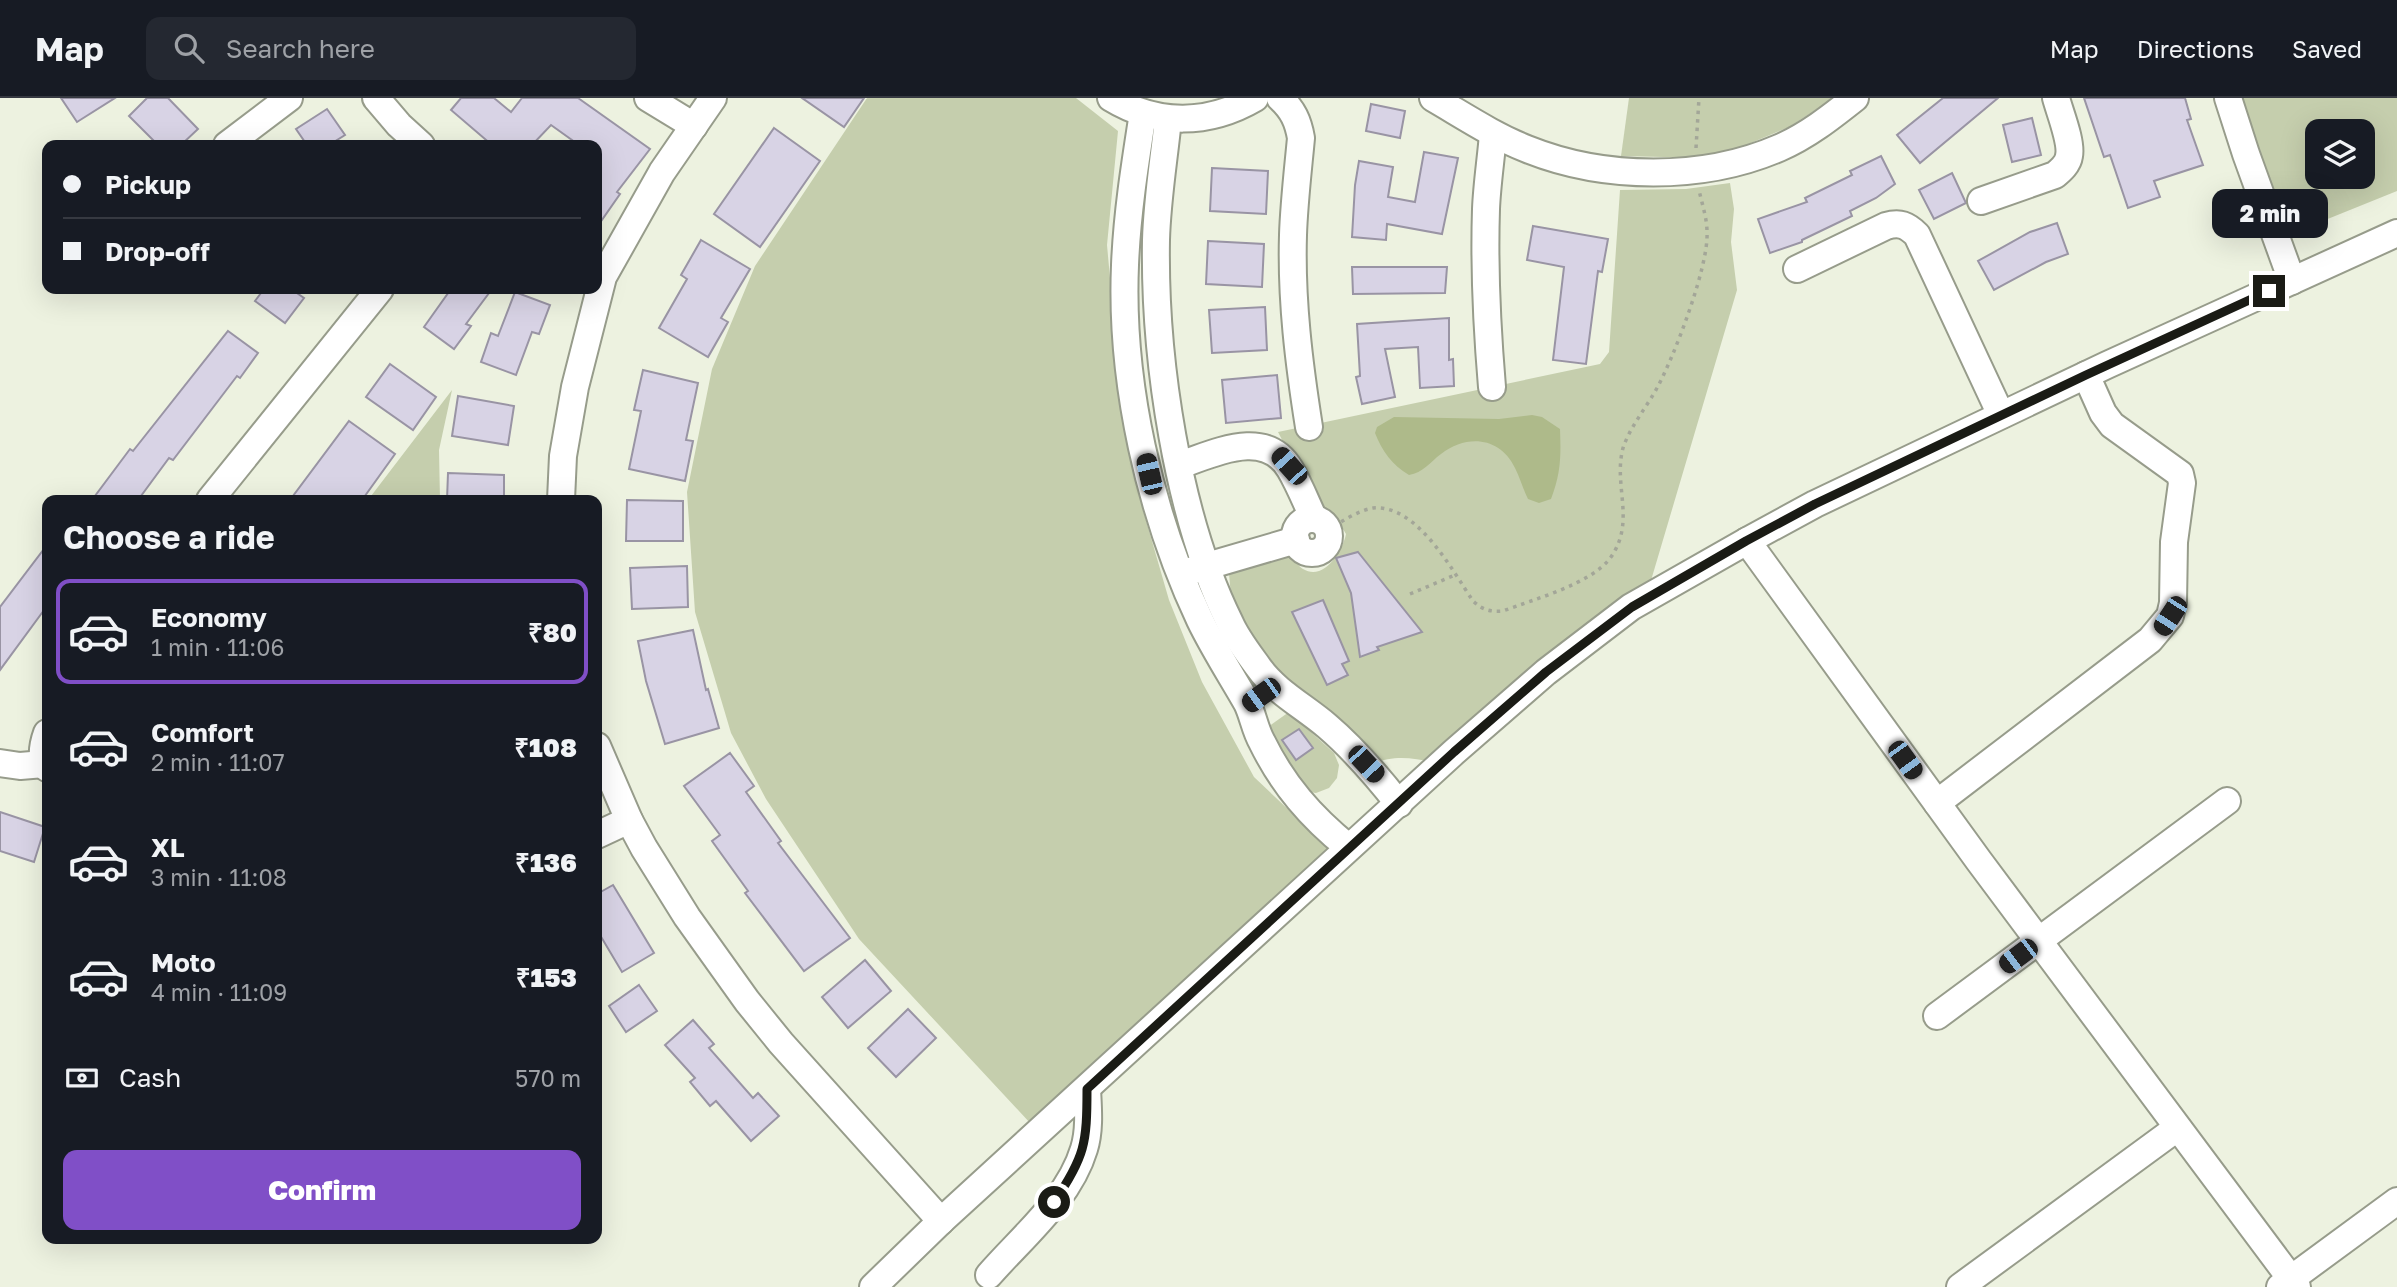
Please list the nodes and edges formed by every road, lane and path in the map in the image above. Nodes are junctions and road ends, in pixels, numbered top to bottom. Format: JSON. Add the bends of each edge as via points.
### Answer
{"nodes":[{"id":1,"x":289,"y":98,"type":"edge"},
{"id":2,"x":376,"y":98,"type":"edge"},
{"id":3,"x":648,"y":98,"type":"edge"},
{"id":4,"x":713,"y":98,"type":"edge"},
{"id":5,"x":1111,"y":98,"type":"edge"},
{"id":6,"x":1255,"y":98,"type":"edge"},
{"id":7,"x":1280,"y":98,"type":"edge"},
{"id":8,"x":1310,"y":98,"type":"edge"},
{"id":9,"x":1433,"y":98,"type":"edge"},
{"id":10,"x":1699,"y":98,"type":"edge"},
{"id":11,"x":1855,"y":98,"type":"edge"},
{"id":12,"x":2056,"y":98,"type":"edge"},
{"id":13,"x":2228,"y":98,"type":"edge"},
{"id":14,"x":1156,"y":116,"type":"junction"},
{"id":15,"x":1298,"y":123,"type":"junction"},
{"id":16,"x":694,"y":126,"type":"junction"},
{"id":17,"x":1493,"y":134,"type":"junction"},
{"id":18,"x":234,"y":140,"type":"edge"},
{"id":19,"x":416,"y":140,"type":"edge"},
{"id":20,"x":1696,"y":171,"type":"junction"},
{"id":21,"x":1981,"y":201,"type":"dead end"},
{"id":22,"x":2397,"y":233,"type":"edge"},
{"id":23,"x":1797,"y":269,"type":"dead end"},
{"id":24,"x":602,"y":273,"type":"edge"},
{"id":25,"x":2292,"y":281,"type":"junction"},
{"id":26,"x":376,"y":294,"type":"edge"},
{"id":27,"x":596,"y":294,"type":"edge"},
{"id":28,"x":2086,"y":375,"type":"junction"},
{"id":29,"x":1492,"y":387,"type":"dead end"},
{"id":30,"x":1994,"y":399,"type":"junction"},
{"id":31,"x":1310,"y":428,"type":"dead end"},
{"id":32,"x":1179,"y":465,"type":"junction"},
{"id":33,"x":214,"y":495,"type":"edge"},
{"id":34,"x":561,"y":495,"type":"edge"},
{"id":35,"x":1322,"y":524,"type":"junction"},
{"id":36,"x":1746,"y":541,"type":"junction"},
{"id":37,"x":1207,"y":566,"type":"junction"},
{"id":38,"x":1180,"y":574,"type":"junction"},
{"id":39,"x":1455,"y":575,"type":"junction"},
{"id":40,"x":1410,"y":594,"type":"dead end"},
{"id":41,"x":1274,"y":686,"type":"junction"},
{"id":42,"x":1248,"y":705,"type":"junction"},
{"id":43,"x":602,"y":758,"type":"edge"},
{"id":44,"x":0,"y":763,"type":"edge"},
{"id":45,"x":42,"y":766,"type":"edge"},
{"id":46,"x":2227,"y":801,"type":"dead end"},
{"id":47,"x":1937,"y":803,"type":"junction"},
{"id":48,"x":1399,"y":804,"type":"junction"},
{"id":49,"x":629,"y":820,"type":"junction"},
{"id":50,"x":602,"y":833,"type":"edge"},
{"id":51,"x":1348,"y":847,"type":"junction"},
{"id":52,"x":2038,"y":941,"type":"junction"},
{"id":53,"x":1937,"y":1016,"type":"dead end"},
{"id":54,"x":1087,"y":1089,"type":"junction"},
{"id":55,"x":2177,"y":1128,"type":"junction"},
{"id":56,"x":2397,"y":1201,"type":"edge"},
{"id":57,"x":941,"y":1221,"type":"junction"},
{"id":58,"x":989,"y":1275,"type":"dead end"},
{"id":59,"x":2289,"y":1284,"type":"edge"},
{"id":60,"x":873,"y":1287,"type":"edge"},
{"id":61,"x":1960,"y":1287,"type":"edge"}],
"edges":[{"from":1,"to":18,"type":"street"},
{"from":2,"to":19,"type":"street"},
{"from":3,"to":16,"type":"street"},
{"from":4,"to":16,"type":"street"},
{"from":5,"to":14,"type":"street"},
{"from":6,"to":14,"type":"street","via":[[1204,118]]},
{"from":7,"to":15,"type":"street"},
{"from":8,"to":15,"type":"street"},
{"from":9,"to":17,"type":"street"},
{"from":10,"to":20,"type":"path"},
{"from":11,"to":20,"type":"street","via":[[1778,149]]},
{"from":12,"to":21,"type":"street","via":[[2068,144],[2064,167],[2055,175]]},
{"from":13,"to":25,"type":"street"},
{"from":14,"to":32,"type":"street","via":[[1158,317],[1164,388]]},
{"from":14,"to":38,"type":"street","via":[[1130,190],[1125,268],[1128,346],[1152,487]]},
{"from":15,"to":31,"type":"street","via":[[1294,318]]},
{"from":16,"to":24,"type":"street"},
{"from":17,"to":20,"type":"street","via":[[1580,166],[1649,173]]},
{"from":17,"to":29,"type":"street","via":[[1485,250]]},
{"from":20,"to":39,"type":"path","via":[[1707,232],[1704,259],[1658,386],[1623,448],[1620,469],[1625,511],[1622,534],[1612,555],[1586,579],[1503,611],[1481,608]]},
{"from":22,"to":25,"type":"street"},
{"from":23,"to":30,"type":"street","via":[[1886,226],[1908,226],[1917,235]]},
{"from":25,"to":28,"type":"street"},
{"from":26,"to":33,"type":"street"},
{"from":27,"to":34,"type":"street","via":[[563,456]]},
{"from":28,"to":30,"type":"street"},
{"from":28,"to":47,"type":"street","via":[[2112,425],[2180,474],[2170,616],[2150,640]]},
{"from":30,"to":36,"type":"street"},
{"from":32,"to":35,"type":"street","via":[[1234,448],[1265,447],[1289,466]]},
{"from":32,"to":37,"type":"street"},
{"from":35,"to":37,"type":"street","via":[[1328,543],[1317,553],[1304,551],[1296,540]]},
{"from":35,"to":39,"type":"path","via":[[1372,508],[1389,509],[1410,519]]},
{"from":36,"to":47,"type":"street"},
{"from":36,"to":48,"type":"street","via":[[1632,607],[1546,672]]},
{"from":37,"to":38,"type":"street"},
{"from":37,"to":41,"type":"street","via":[[1230,625]]},
{"from":38,"to":42,"type":"street","via":[[1216,652]]},
{"from":39,"to":40,"type":"path"},
{"from":41,"to":42,"type":"street"},
{"from":41,"to":48,"type":"street","via":[[1329,727]]},
{"from":42,"to":51,"type":"street","via":[[1276,770],[1304,808]]},
{"from":43,"to":49,"type":"street"},
{"from":44,"to":45,"type":"street"},
{"from":46,"to":52,"type":"street"},
{"from":47,"to":52,"type":"street"},
{"from":48,"to":51,"type":"street"},
{"from":49,"to":50,"type":"street"},
{"from":49,"to":57,"type":"street","via":[[687,917],[747,1001]]},
{"from":51,"to":54,"type":"street"},
{"from":52,"to":53,"type":"street"},
{"from":52,"to":55,"type":"street"},
{"from":54,"to":57,"type":"street"},
{"from":54,"to":58,"type":"street","via":[[1084,1148],[1073,1174]]},
{"from":55,"to":59,"type":"street"},
{"from":55,"to":61,"type":"street"},
{"from":56,"to":59,"type":"street"},
{"from":57,"to":60,"type":"street"}]}
